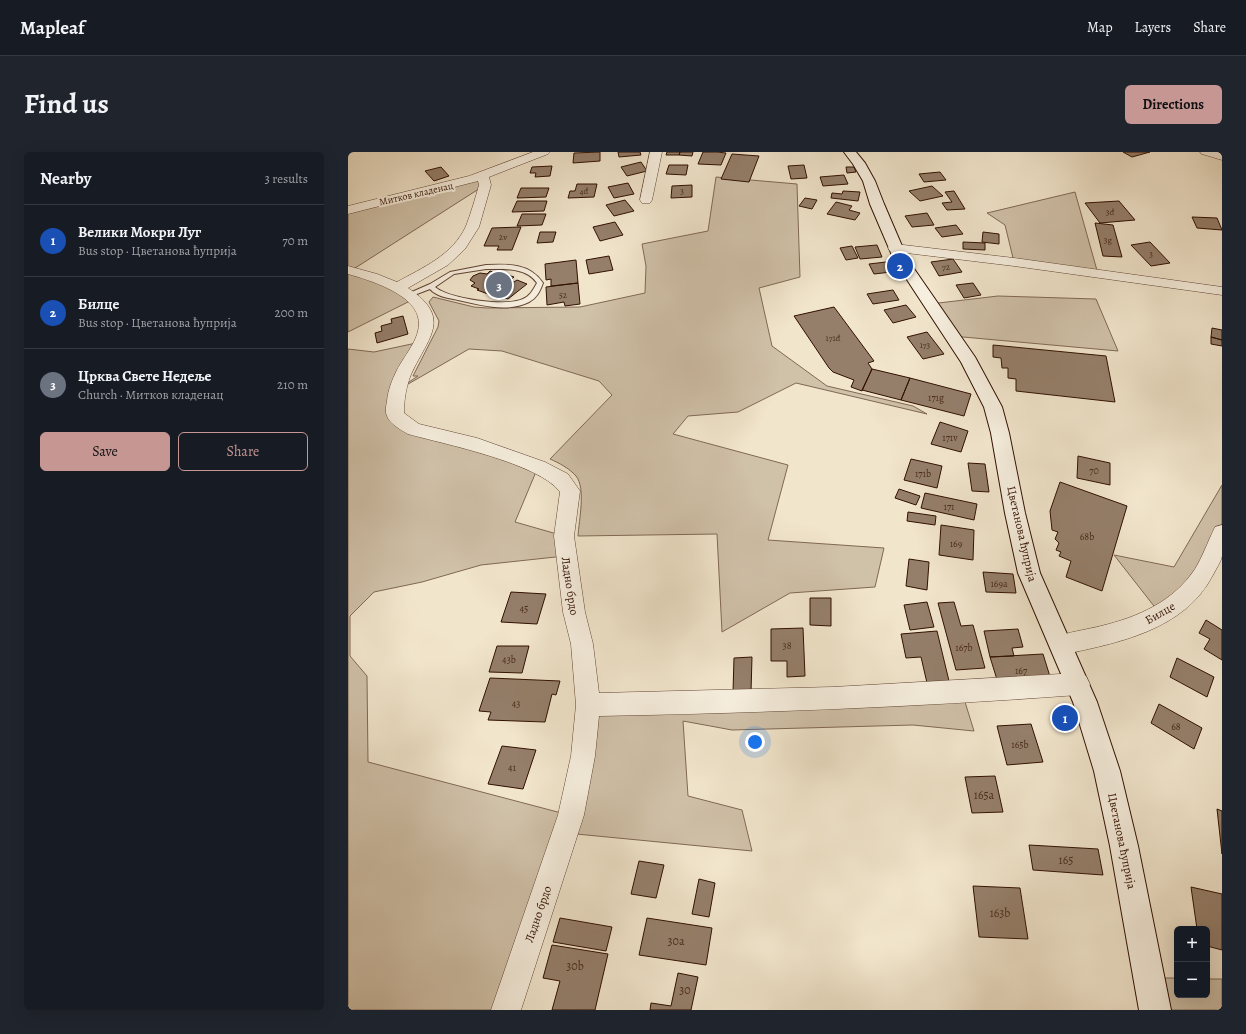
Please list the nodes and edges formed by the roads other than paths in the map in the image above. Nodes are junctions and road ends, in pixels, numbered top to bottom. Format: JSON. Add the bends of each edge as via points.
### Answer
{"nodes":[{"id":1,"x":544,"y":152,"type":"edge"},
{"id":2,"x":656,"y":152,"type":"edge"},
{"id":3,"x":850,"y":152,"type":"edge"},
{"id":4,"x":1206,"y":152,"type":"edge"},
{"id":5,"x":1222,"y":156,"type":"edge"},
{"id":6,"x":483,"y":176,"type":"junction"},
{"id":7,"x":646,"y":200,"type":"dead end"},
{"id":8,"x":348,"y":210,"type":"edge"},
{"id":9,"x":895,"y":248,"type":"junction"},
{"id":10,"x":348,"y":270,"type":"edge"},
{"id":11,"x":431,"y":286,"type":"junction"},
{"id":12,"x":404,"y":291,"type":"junction"},
{"id":13,"x":1222,"y":291,"type":"edge"},
{"id":14,"x":1222,"y":533,"type":"edge"},
{"id":15,"x":1217,"y":558,"type":"edge"},
{"id":16,"x":1062,"y":645,"type":"junction"},
{"id":17,"x":1078,"y":684,"type":"junction"},
{"id":18,"x":588,"y":705,"type":"junction"},
{"id":19,"x":506,"y":1010,"type":"edge"},
{"id":20,"x":1154,"y":1010,"type":"edge"}],
"edges":[{"from":1,"to":6,"type":"street","name":"Митков кладенац"},
{"from":2,"to":7,"type":"street"},
{"from":3,"to":9,"type":"street","name":"Цветанова ћуприја","via":[[869,181]]},
{"from":4,"to":5,"type":"street"},
{"from":6,"to":8,"type":"street","name":"Митков кладенац"},
{"from":6,"to":12,"type":"street","via":[[485,185],[472,227],[460,246]]},
{"from":9,"to":13,"type":"street"},
{"from":9,"to":16,"type":"street","name":"Цветанова ћуприја","via":[[969,361],[993,407],[1029,574]]},
{"from":10,"to":12,"type":"street","name":"Ладно брдо"},
{"from":11,"to":11,"type":"lane","via":[[435,291],[454,297],[489,305],[507,305],[528,299],[536,292],[540,283],[534,274],[506,266],[456,272],[440,278]]},
{"from":11,"to":12,"type":"lane"},
{"from":12,"to":18,"type":"street","name":"Ладно брдо","via":[[422,309],[427,319],[421,342],[396,391],[395,415],[414,429],[489,449],[549,472],[565,483],[570,491],[564,536],[565,556],[582,644]]},
{"from":14,"to":15,"type":"street","name":"Билце"},
{"from":15,"to":16,"type":"street","name":"Билце","via":[[1193,588],[1176,605],[1161,615],[1127,630]]},
{"from":16,"to":17,"type":"street","name":"Цветанова ћуприја"},
{"from":17,"to":18,"type":"street","via":[[956,694],[724,703]]},
{"from":17,"to":20,"type":"street","name":"Цветанова ћуприја","via":[[1107,771],[1124,846]]},
{"from":18,"to":19,"type":"street","name":"Ладно брдо","via":[[583,756],[571,815]]}]}
